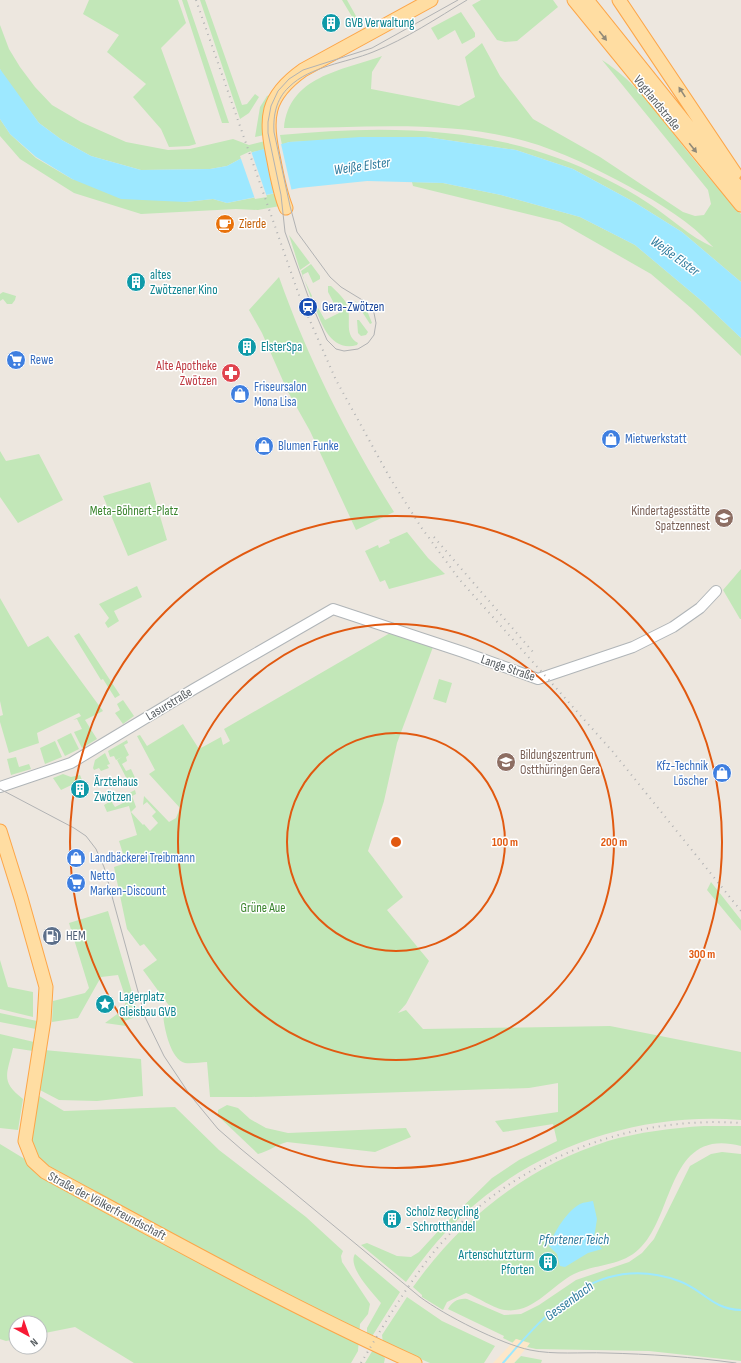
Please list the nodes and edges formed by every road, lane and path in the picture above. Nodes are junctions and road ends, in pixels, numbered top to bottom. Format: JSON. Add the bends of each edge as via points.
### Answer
{"nodes":[{"id":1,"x":431,"y":0,"type":"edge"},
{"id":2,"x":574,"y":0,"type":"edge"},
{"id":3,"x":587,"y":0,"type":"edge"},
{"id":4,"x":620,"y":0,"type":"edge"},
{"id":5,"x":346,"y":47,"type":"junction"},
{"id":6,"x":272,"y":136,"type":"junction"},
{"id":7,"x":741,"y":183,"type":"edge"},
{"id":8,"x":741,"y":190,"type":"edge"},
{"id":9,"x":284,"y":194,"type":"dead end"},
{"id":10,"x":741,"y":205,"type":"edge"},
{"id":11,"x":716,"y":591,"type":"dead end"},
{"id":12,"x":333,"y":609,"type":"joint"},
{"id":13,"x":0,"y":787,"type":"edge"},
{"id":14,"x":0,"y":831,"type":"edge"},
{"id":15,"x":416,"y":1363,"type":"edge"}],
"edges":[{"from":1,"to":5,"type":"main road"},
{"from":2,"to":10,"type":"main road","name":"Vogtlandstraße","one_way":true},
{"from":3,"to":8,"type":"main road","name":"Vogtlandstraße"},
{"from":7,"to":4,"type":"main road","one_way":true},
{"from":5,"to":6,"type":"main road","via":[[288,93],[276,114]]},
{"from":5,"to":6,"type":"main road","via":[[289,80],[274,99],[268,122]]},
{"from":6,"to":9,"type":"main road"},
{"from":11,"to":12,"type":"street","name":"Lange Straße","via":[[700,608],[673,627],[633,647],[538,679]]},
{"from":12,"to":13,"type":"street","name":"Lasurstraße","via":[[71,763]]},
{"from":14,"to":15,"type":"main road","name":"Straße der Völkerfreundschaft","via":[[46,987],[44,1020],[25,1141],[33,1161],[45,1172],[357,1337]]}]}
